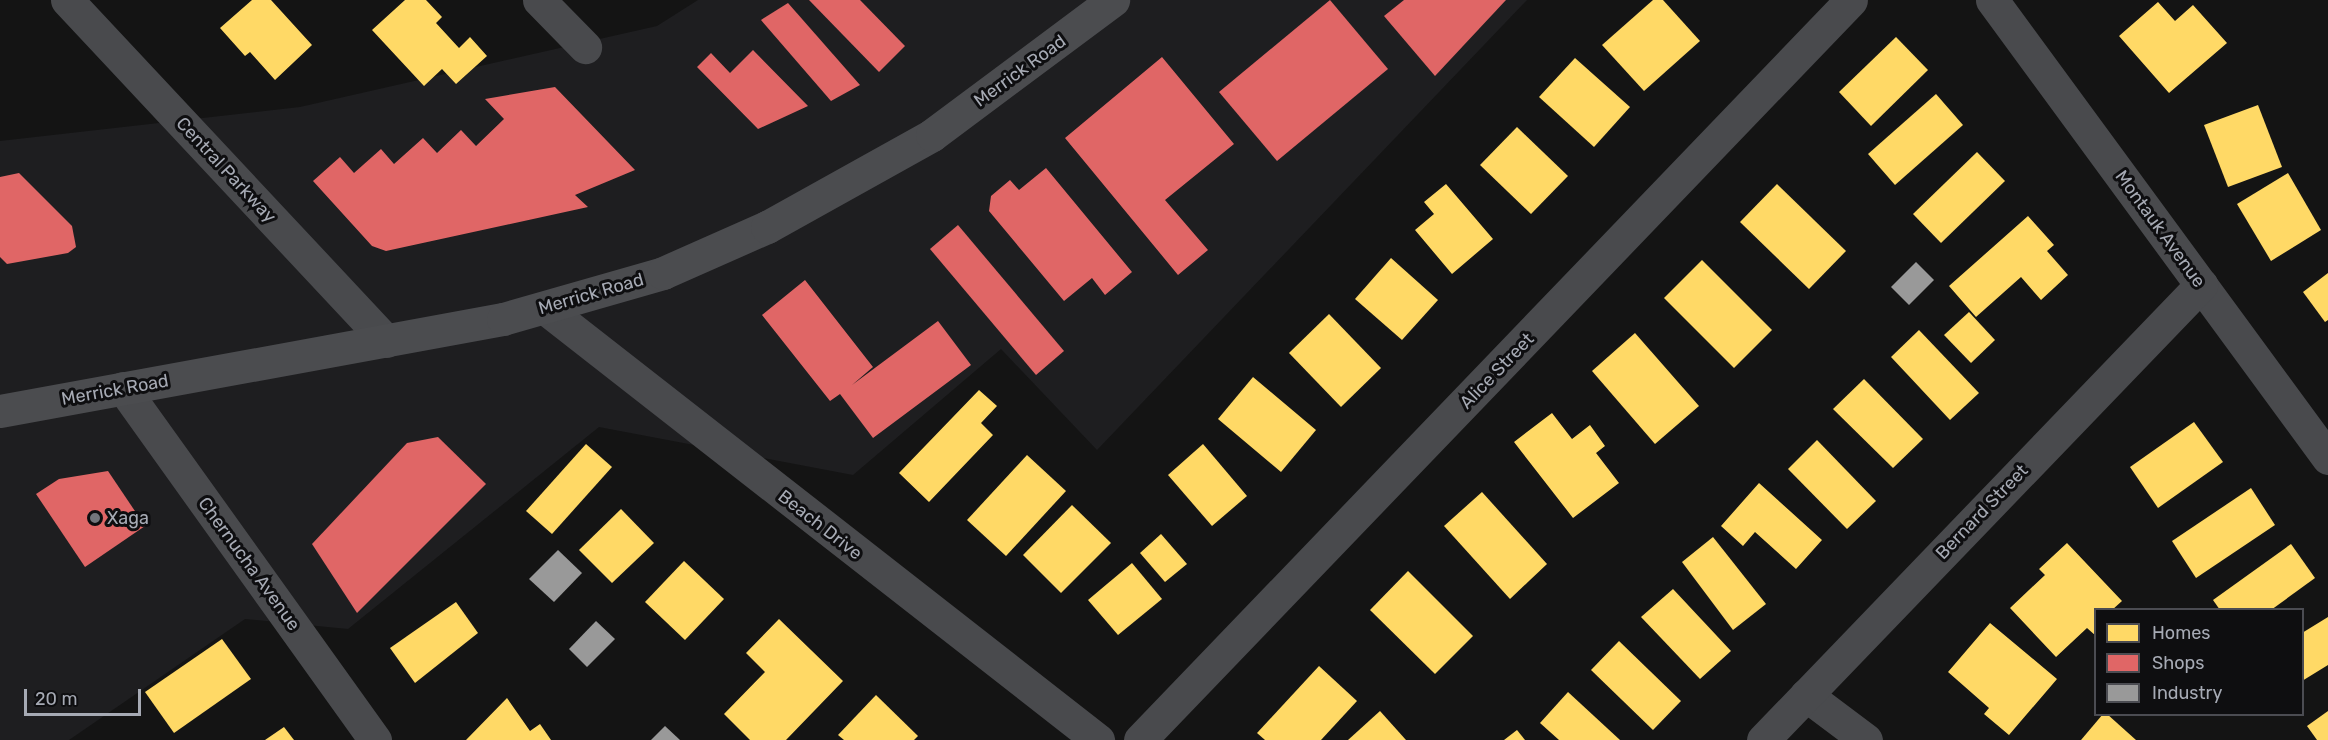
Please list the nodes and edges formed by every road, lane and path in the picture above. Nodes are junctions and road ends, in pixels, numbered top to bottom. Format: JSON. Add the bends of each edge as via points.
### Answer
{"nodes":[{"id":1,"x":539,"y":0,"type":"edge"},
{"id":2,"x":1113,"y":0,"type":"edge"},
{"id":3,"x":1851,"y":0,"type":"edge"},
{"id":4,"x":1992,"y":0,"type":"edge"},
{"id":5,"x":78,"y":5,"type":"edge"},
{"id":6,"x":585,"y":47,"type":"dead end"},
{"id":7,"x":2201,"y":285,"type":"junction"},
{"id":8,"x":545,"y":308,"type":"junction"},
{"id":9,"x":386,"y":341,"type":"junction"},
{"id":10,"x":123,"y":388,"type":"junction"},
{"id":11,"x":0,"y":411,"type":"edge"},
{"id":12,"x":2328,"y":458,"type":"edge"},
{"id":13,"x":1806,"y":695,"type":"junction"},
{"id":14,"x":375,"y":740,"type":"edge"},
{"id":15,"x":1098,"y":740,"type":"edge"},
{"id":16,"x":1140,"y":740,"type":"edge"},
{"id":17,"x":1763,"y":740,"type":"edge"},
{"id":18,"x":1866,"y":740,"type":"edge"}],
"edges":[{"from":1,"to":6,"type":"street"},
{"from":2,"to":8,"type":"main road","name":"Merrick Road","via":[[932,135],[767,227],[663,273]]},
{"from":3,"to":16,"type":"street","name":"Alice Street"},
{"from":4,"to":7,"type":"street","name":"Montauk Avenue"},
{"from":5,"to":9,"type":"street","name":"Central Parkway"},
{"from":7,"to":12,"type":"street","name":"Montauk Avenue"},
{"from":7,"to":13,"type":"street","name":"Bernard Street"},
{"from":8,"to":9,"type":"main road","name":"Merrick Road"},
{"from":8,"to":15,"type":"street","name":"Beach Drive"},
{"from":9,"to":10,"type":"main road","name":"Merrick Road"},
{"from":10,"to":11,"type":"main road","name":"Merrick Road"},
{"from":10,"to":14,"type":"street","name":"Chernucha Avenue"},
{"from":13,"to":17,"type":"street","name":"Bernard Street"},
{"from":13,"to":18,"type":"street"}]}
